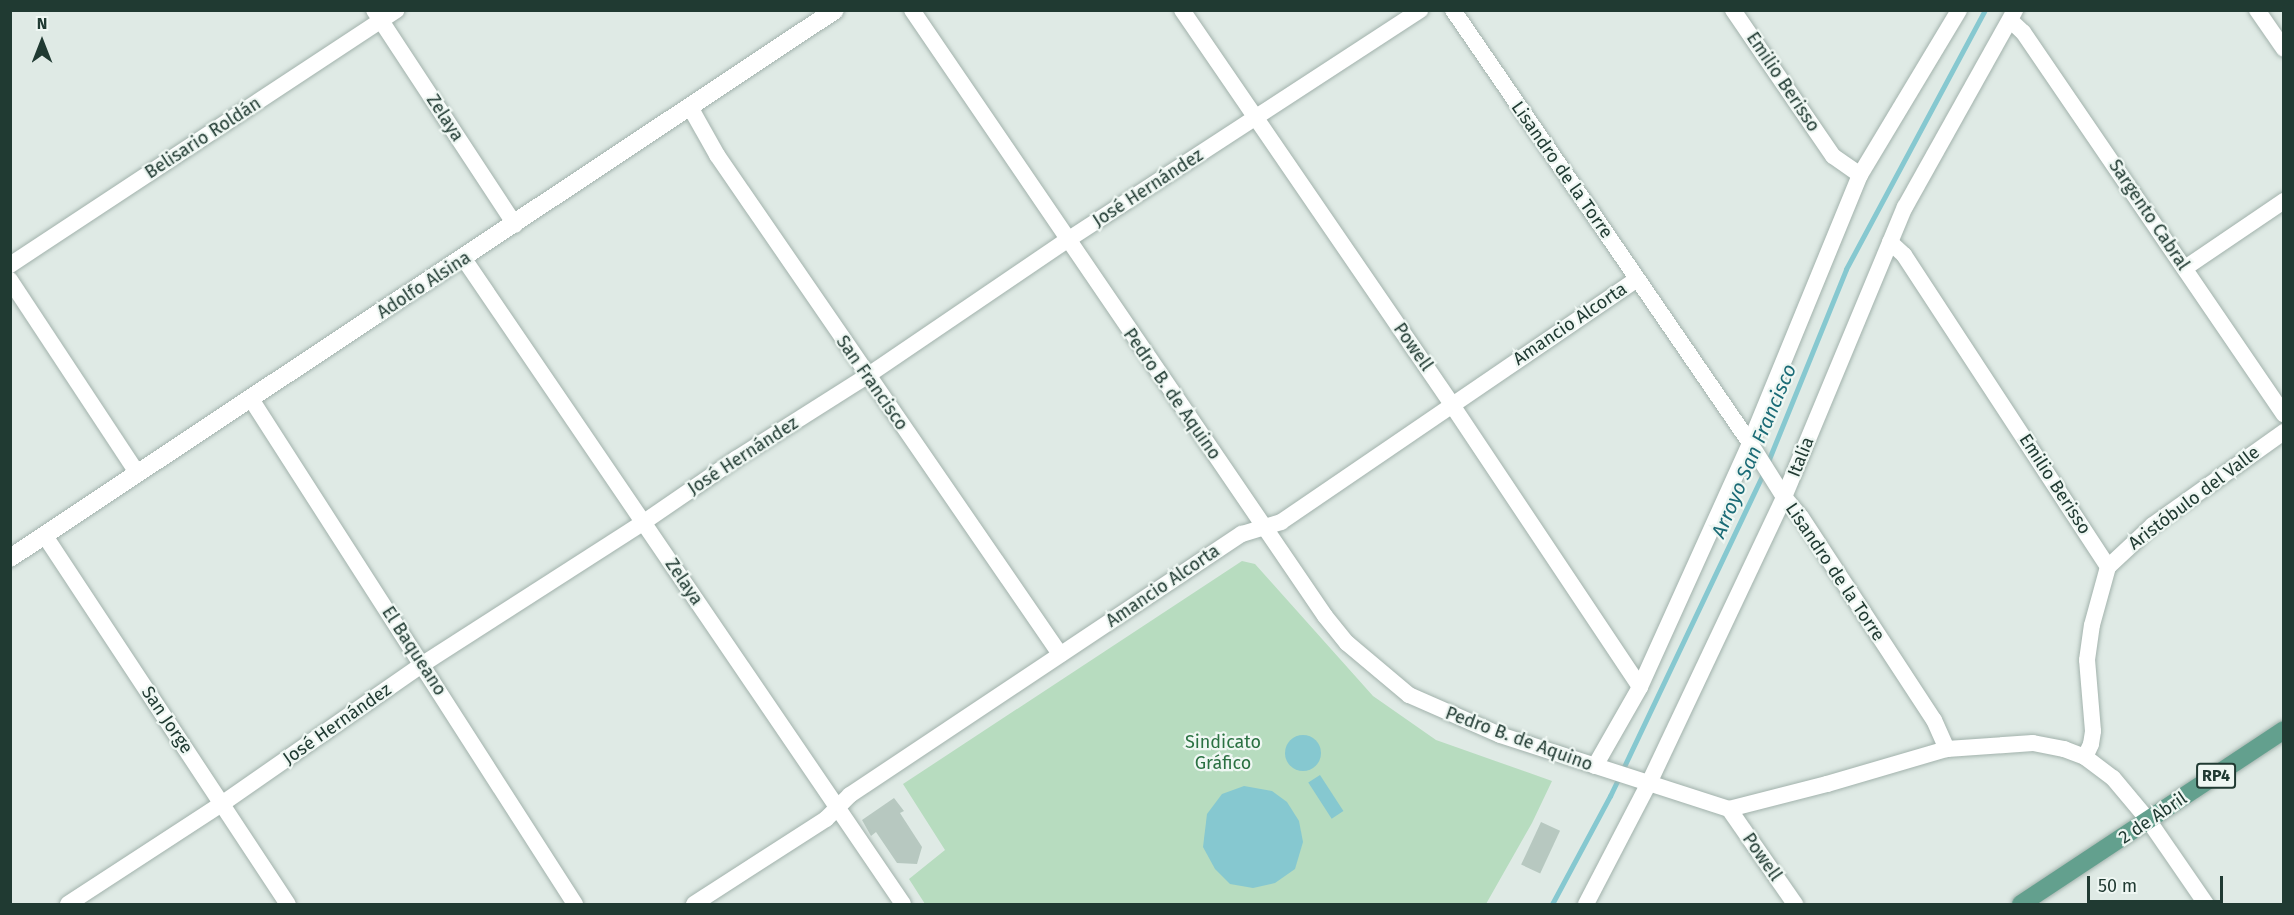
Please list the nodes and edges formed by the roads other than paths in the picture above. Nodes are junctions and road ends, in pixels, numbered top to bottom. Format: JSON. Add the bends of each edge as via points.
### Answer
{"nodes":[{"id":1,"x":396,"y":10,"type":"edge"},
{"id":2,"x":835,"y":10,"type":"edge"},
{"id":3,"x":912,"y":10,"type":"edge"},
{"id":4,"x":1182,"y":10,"type":"edge"},
{"id":5,"x":1420,"y":10,"type":"edge"},
{"id":6,"x":1453,"y":10,"type":"edge"},
{"id":7,"x":1733,"y":10,"type":"edge"},
{"id":8,"x":1959,"y":10,"type":"edge"},
{"id":9,"x":2257,"y":10,"type":"edge"},
{"id":10,"x":2012,"y":15,"type":"edge"},
{"id":11,"x":377,"y":16,"type":"edge"},
{"id":12,"x":2283,"y":49,"type":"edge"},
{"id":13,"x":690,"y":107,"type":"junction"},
{"id":14,"x":1254,"y":118,"type":"junction"},
{"id":15,"x":1860,"y":175,"type":"junction"},
{"id":16,"x":2283,"y":201,"type":"edge"},
{"id":17,"x":515,"y":225,"type":"junction"},
{"id":18,"x":1066,"y":241,"type":"junction"},
{"id":19,"x":1890,"y":242,"type":"junction"},
{"id":20,"x":464,"y":259,"type":"junction"},
{"id":21,"x":10,"y":265,"type":"edge"},
{"id":22,"x":2185,"y":268,"type":"junction"},
{"id":23,"x":1637,"y":279,"type":"junction"},
{"id":24,"x":10,"y":280,"type":"edge"},
{"id":25,"x":867,"y":376,"type":"junction"},
{"id":26,"x":251,"y":399,"type":"junction"},
{"id":27,"x":1452,"y":405,"type":"junction"},
{"id":28,"x":2283,"y":414,"type":"edge"},
{"id":29,"x":2283,"y":432,"type":"edge"},
{"id":30,"x":1754,"y":450,"type":"junction"},
{"id":31,"x":138,"y":474,"type":"junction"},
{"id":32,"x":1780,"y":491,"type":"junction"},
{"id":33,"x":644,"y":522,"type":"junction"},
{"id":34,"x":1264,"y":528,"type":"junction"},
{"id":35,"x":45,"y":536,"type":"junction"},
{"id":36,"x":10,"y":558,"type":"edge"},
{"id":37,"x":2108,"y":567,"type":"junction"},
{"id":38,"x":1060,"y":654,"type":"junction"},
{"id":39,"x":423,"y":664,"type":"junction"},
{"id":40,"x":1640,"y":687,"type":"junction"},
{"id":41,"x":2283,"y":730,"type":"edge"},
{"id":42,"x":1947,"y":749,"type":"junction"},
{"id":43,"x":2085,"y":757,"type":"junction"},
{"id":44,"x":1602,"y":769,"type":"junction"},
{"id":45,"x":1644,"y":781,"type":"junction"},
{"id":46,"x":223,"y":803,"type":"junction"},
{"id":47,"x":837,"y":807,"type":"junction"},
{"id":48,"x":1728,"y":809,"type":"junction"},
{"id":49,"x":2149,"y":821,"type":"junction"},
{"id":50,"x":68,"y":904,"type":"edge"},
{"id":51,"x":288,"y":904,"type":"edge"},
{"id":52,"x":575,"y":904,"type":"edge"},
{"id":53,"x":694,"y":904,"type":"edge"},
{"id":54,"x":903,"y":904,"type":"edge"},
{"id":55,"x":1586,"y":904,"type":"edge"},
{"id":56,"x":1795,"y":904,"type":"edge"},
{"id":57,"x":2021,"y":904,"type":"edge"},
{"id":58,"x":2206,"y":904,"type":"edge"}],
"edges":[{"from":1,"to":11,"type":"street","name":"Belisario Roldán"},
{"from":2,"to":13,"type":"street","name":"Adolfo Alsina"},
{"from":3,"to":18,"type":"street","name":"Pedro B. de Aquino"},
{"from":4,"to":14,"type":"street","name":"Powell"},
{"from":5,"to":14,"type":"street","name":"José Hernández"},
{"from":6,"to":23,"type":"street","name":"Lisandro de la Torre"},
{"from":7,"to":15,"type":"street","name":"Emilio Berisso","via":[[1833,156]]},
{"from":8,"to":15,"type":"street"},
{"from":9,"to":12,"type":"street"},
{"from":10,"to":19,"type":"street","name":"Italia","via":[[1905,207]]},
{"from":10,"to":22,"type":"street","name":"Sargento Cabral"},
{"from":11,"to":17,"type":"street","name":"Zelaya"},
{"from":11,"to":21,"type":"street","name":"Belisario Roldán"},
{"from":13,"to":17,"type":"street","name":"Adolfo Alsina"},
{"from":13,"to":25,"type":"street","name":"San Francisco","via":[[717,155]]},
{"from":14,"to":18,"type":"street","name":"José Hernández"},
{"from":14,"to":27,"type":"street","name":"Powell"},
{"from":15,"to":30,"type":"street"},
{"from":16,"to":22,"type":"street"},
{"from":17,"to":20,"type":"street","name":"Adolfo Alsina"},
{"from":18,"to":25,"type":"street","name":"José Hernández"},
{"from":18,"to":34,"type":"street","name":"Pedro B. de Aquino"},
{"from":19,"to":32,"type":"street","name":"Italia"},
{"from":19,"to":37,"type":"street","name":"Emilio Berisso","via":[[1904,255]]},
{"from":20,"to":26,"type":"street","name":"Adolfo Alsina"},
{"from":20,"to":33,"type":"street","name":"Zelaya"},
{"from":22,"to":28,"type":"street","name":"Sargento Cabral"},
{"from":23,"to":27,"type":"street","name":"Amancio Alcorta"},
{"from":23,"to":30,"type":"street","name":"Lisandro de la Torre"},
{"from":24,"to":31,"type":"street"},
{"from":25,"to":33,"type":"street","name":"José Hernández"},
{"from":25,"to":38,"type":"street","name":"San Francisco"},
{"from":26,"to":31,"type":"street","name":"Adolfo Alsina"},
{"from":26,"to":39,"type":"street","name":"El Baqueano"},
{"from":27,"to":34,"type":"street","name":"Amancio Alcorta","via":[[1281,522]]},
{"from":27,"to":40,"type":"street","name":"Powell"},
{"from":29,"to":37,"type":"street","name":"Aristóbulo del Valle","via":[[2153,525]]},
{"from":30,"to":32,"type":"street","name":"Lisandro de la Torre"},
{"from":30,"to":40,"type":"street"},
{"from":31,"to":35,"type":"street","name":"Adolfo Alsina"},
{"from":32,"to":42,"type":"street","name":"Lisandro de la Torre","via":[[1934,720]]},
{"from":32,"to":45,"type":"street","name":"Italia"},
{"from":33,"to":39,"type":"street","name":"José Hernández"},
{"from":33,"to":47,"type":"street","name":"Zelaya"},
{"from":34,"to":38,"type":"street","name":"Amancio Alcorta","via":[[1242,534]]},
{"from":34,"to":44,"type":"street","name":"Pedro B. de Aquino","via":[[1347,643],[1409,695],[1500,735]]},
{"from":35,"to":36,"type":"street","name":"Adolfo Alsina"},
{"from":35,"to":46,"type":"street","name":"San Jorge"},
{"from":37,"to":43,"type":"street","via":[[2092,624],[2087,660],[2093,731]]},
{"from":38,"to":47,"type":"street","name":"Amancio Alcorta"},
{"from":39,"to":46,"type":"street","name":"José Hernández"},
{"from":39,"to":52,"type":"street","name":"El Baqueano"},
{"from":40,"to":44,"type":"street"},
{"from":41,"to":49,"type":"main road","name":"2 de Abril","number":"RP4"},
{"from":42,"to":43,"type":"street","name":"Pedro B. de Aquino","via":[[2033,742]]},
{"from":42,"to":48,"type":"street","name":"Pedro B. de Aquino"},
{"from":43,"to":49,"type":"street","name":"Pedro B. de Aquino","via":[[2113,778]]},
{"from":44,"to":45,"type":"street","name":"Pedro B. de Aquino"},
{"from":45,"to":48,"type":"street","name":"Pedro B. de Aquino"},
{"from":45,"to":55,"type":"street","name":"Italia"},
{"from":46,"to":50,"type":"street","name":"José Hernández"},
{"from":46,"to":51,"type":"street","name":"San Jorge"},
{"from":47,"to":53,"type":"street","name":"Amancio Alcorta","via":[[826,819]]},
{"from":47,"to":54,"type":"street","name":"Zelaya"},
{"from":48,"to":56,"type":"street","name":"Powell"},
{"from":49,"to":57,"type":"main road","name":"2 de Abril","number":"RP4"},
{"from":49,"to":58,"type":"street"}]}
